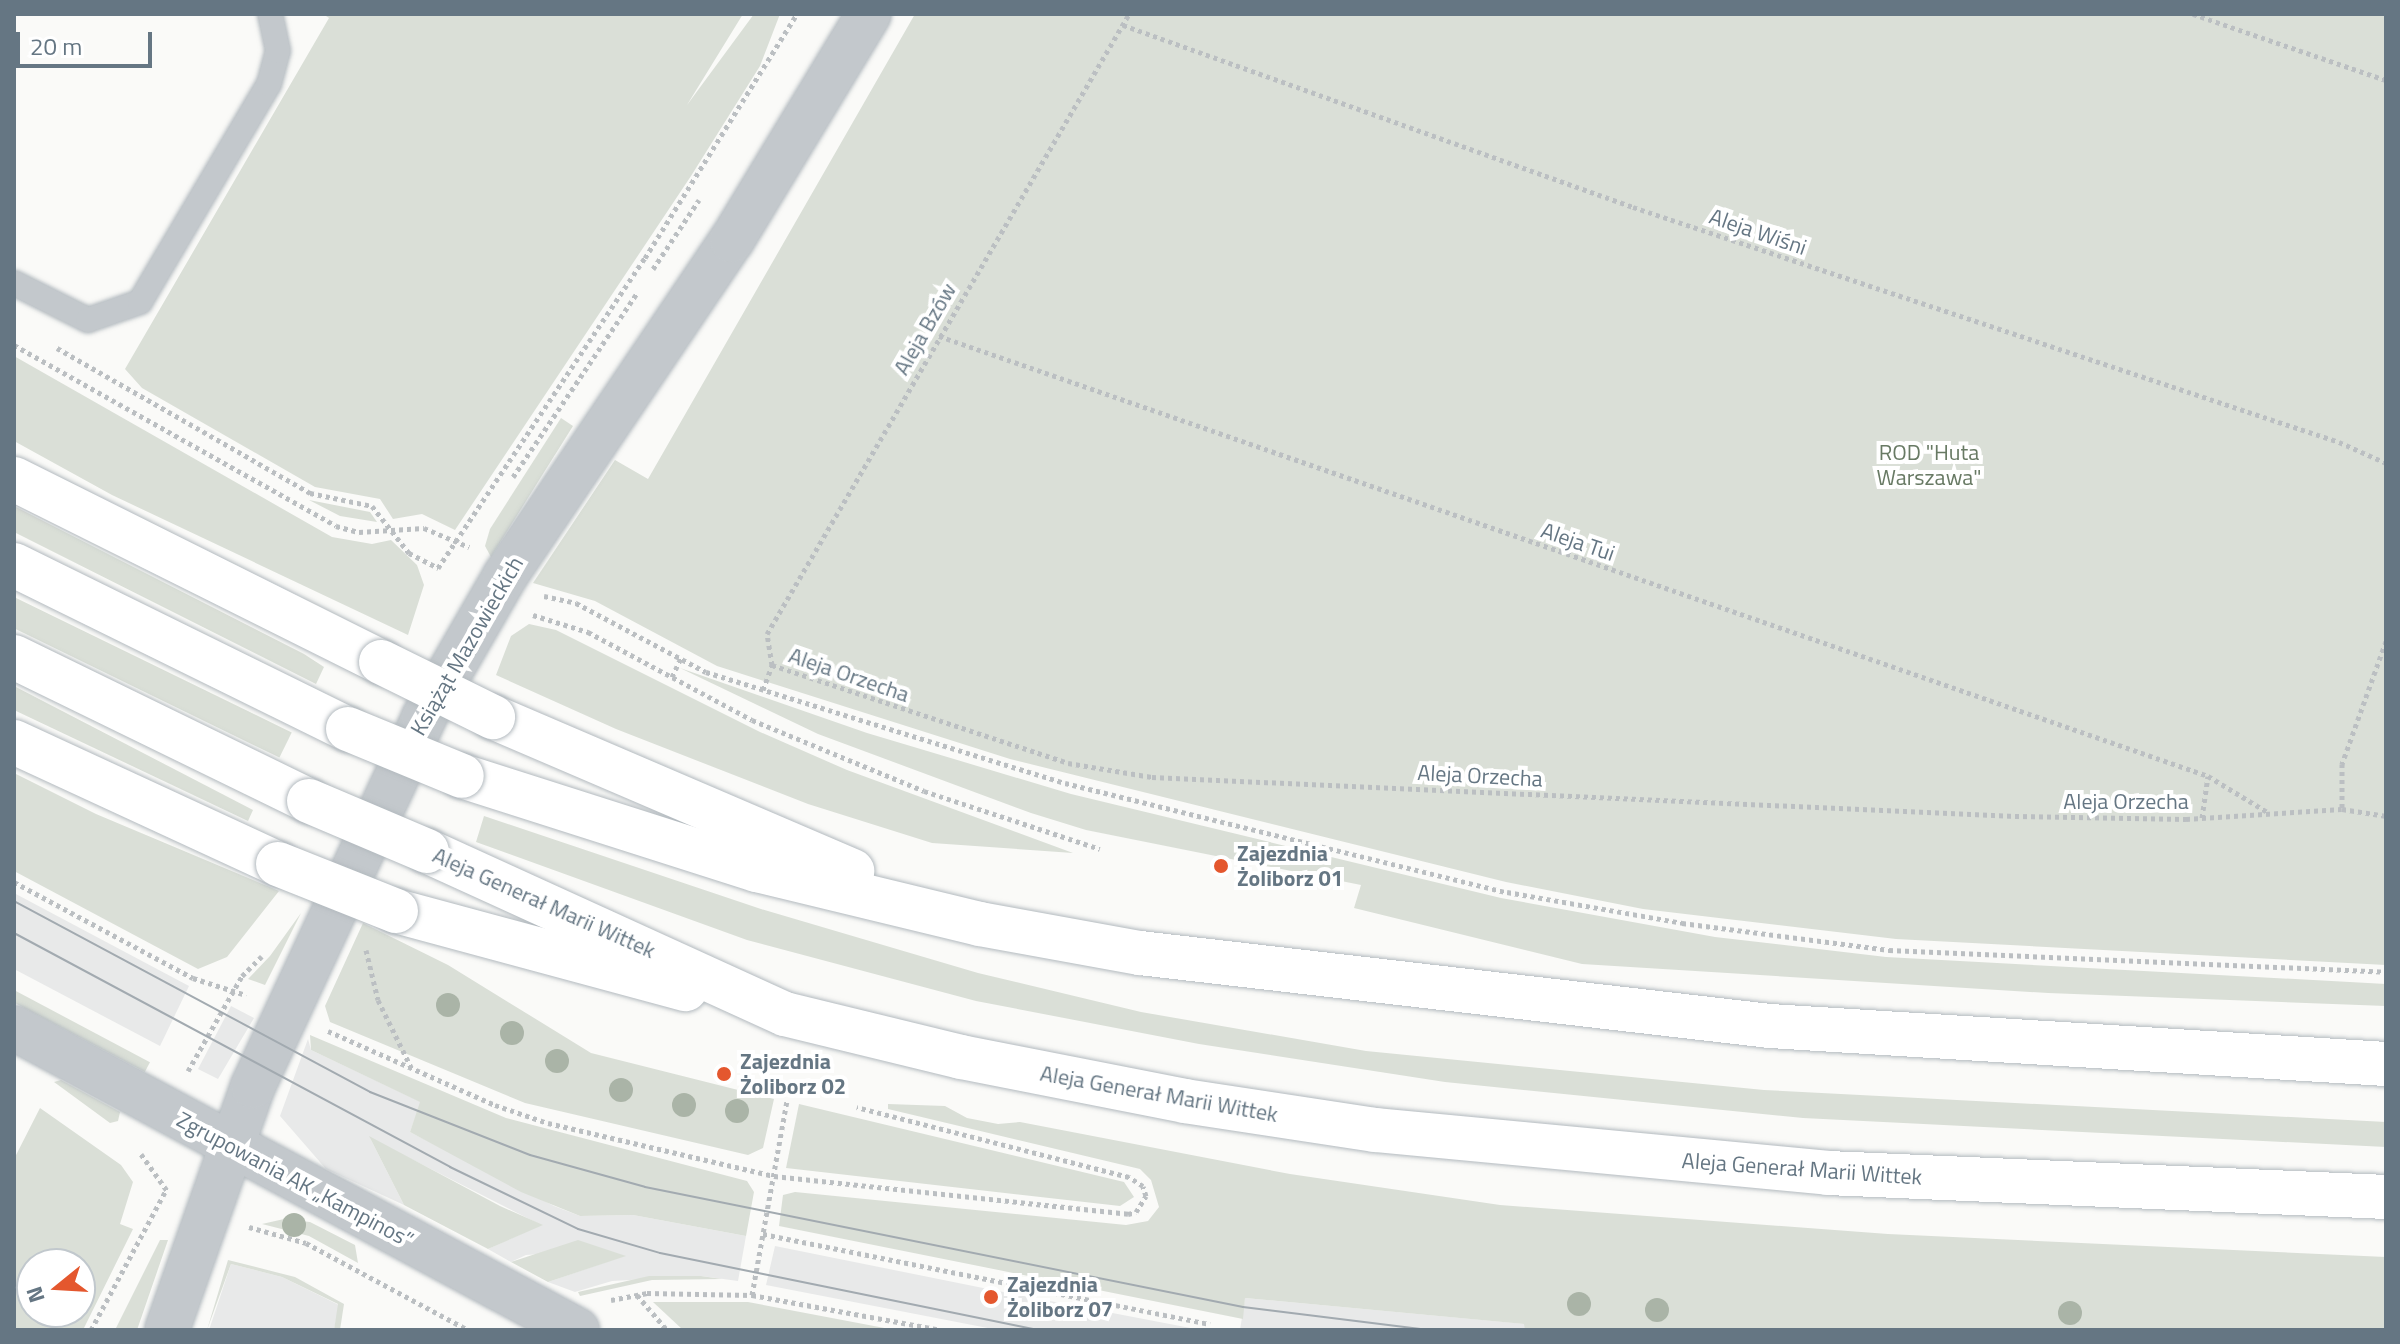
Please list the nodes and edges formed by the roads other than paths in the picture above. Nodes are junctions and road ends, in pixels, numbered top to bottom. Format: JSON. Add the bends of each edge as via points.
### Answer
{"nodes":[{"id":1,"x":270,"y":14,"type":"edge"},
{"id":2,"x":869,"y":14,"type":"edge"},
{"id":3,"x":14,"y":283,"type":"edge"},
{"id":4,"x":14,"y":479,"type":"edge"},
{"id":5,"x":14,"y":565,"type":"edge"},
{"id":6,"x":14,"y":657,"type":"edge"},
{"id":7,"x":14,"y":742,"type":"edge"},
{"id":8,"x":980,"y":924,"type":"junction"},
{"id":9,"x":785,"y":1014,"type":"junction"},
{"id":10,"x":14,"y":1028,"type":"edge"},
{"id":11,"x":2386,"y":1064,"type":"edge"},
{"id":12,"x":229,"y":1146,"type":"junction"},
{"id":13,"x":2386,"y":1197,"type":"edge"},
{"id":14,"x":588,"y":1317,"type":"edge"},
{"id":15,"x":167,"y":1330,"type":"edge"}],
"edges":[{"from":1,"to":3,"type":"lane","via":[[278,51],[269,84],[140,302],[88,320]]},
{"from":2,"to":12,"type":"street","name":"Książąt Mazowieckich","via":[[732,240],[505,576],[424,717],[284,1012]]},
{"from":4,"to":8,"type":"main road","bridge":true,"via":[[493,717]]},
{"from":5,"to":8,"type":"main road","bridge":true,"via":[[348,729],[462,776],[757,870]]},
{"from":6,"to":9,"type":"main road","name":"Aleja Generał Marii Wittek","bridge":true,"via":[[309,801]]},
{"from":7,"to":9,"type":"main road","bridge":true,"via":[[278,864],[396,911]]},
{"from":8,"to":11,"type":"main road","via":[[1140,953],[1770,1026]]},
{"from":9,"to":13,"type":"main road","name":"Aleja Generał Marii Wittek","via":[[1171,1098],[1375,1130],[1828,1173]]},
{"from":10,"to":12,"type":"street","name":"Zgrupowania AK „Kampinos”"},
{"from":12,"to":14,"type":"street","name":"Zgrupowania AK „Kampinos”"},
{"from":12,"to":15,"type":"street","name":"Książąt Mazowieckich"}]}
